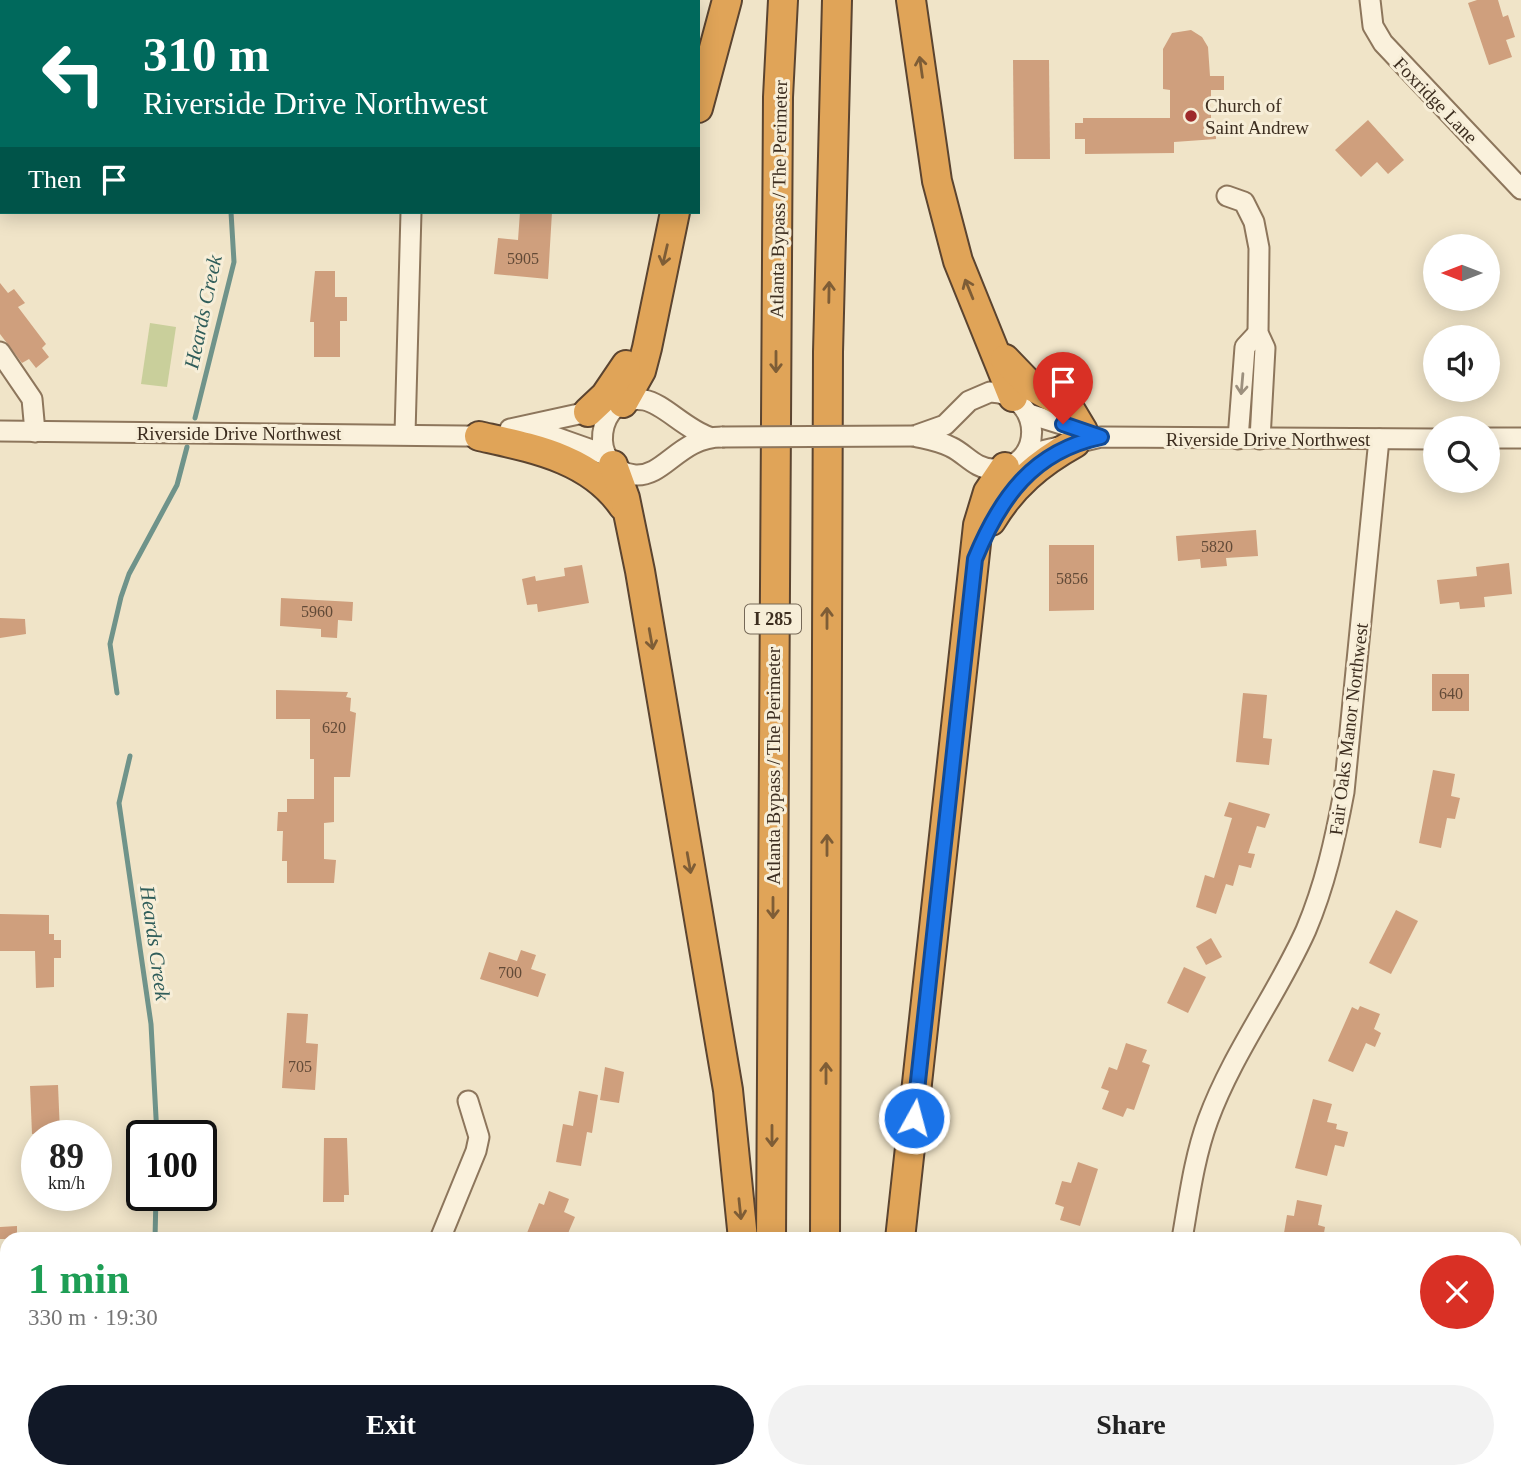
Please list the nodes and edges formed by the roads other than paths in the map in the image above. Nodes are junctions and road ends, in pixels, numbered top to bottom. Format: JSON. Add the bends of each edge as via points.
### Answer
{"nodes":[{"id":1,"x":727,"y":0,"type":"edge"},
{"id":2,"x":783,"y":0,"type":"edge"},
{"id":3,"x":837,"y":0,"type":"edge"},
{"id":4,"x":911,"y":0,"type":"edge"},
{"id":5,"x":1370,"y":0,"type":"edge"},
{"id":6,"x":700,"y":101,"type":"edge"},
{"id":7,"x":1521,"y":189,"type":"edge"},
{"id":8,"x":1227,"y":196,"type":"dead end"},
{"id":9,"x":411,"y":214,"type":"edge"},
{"id":10,"x":675,"y":214,"type":"edge"},
{"id":11,"x":655,"y":299,"type":"junction"},
{"id":12,"x":1258,"y":333,"type":"junction"},
{"id":13,"x":989,"y":336,"type":"junction"},
{"id":14,"x":0,"y":352,"type":"edge"},
{"id":15,"x":621,"y":404,"type":"junction"},
{"id":16,"x":1021,"y":406,"type":"junction"},
{"id":17,"x":588,"y":412,"type":"junction"},
{"id":18,"x":0,"y":431,"type":"edge"},
{"id":19,"x":35,"y":432,"type":"junction"},
{"id":20,"x":405,"y":435,"type":"junction"},
{"id":21,"x":479,"y":436,"type":"junction"},
{"id":22,"x":914,"y":436,"type":"junction"},
{"id":23,"x":715,"y":437,"type":"junction"},
{"id":24,"x":1086,"y":437,"type":"junction"},
{"id":25,"x":1500,"y":438,"type":"edge"},
{"id":26,"x":1521,"y":438,"type":"edge"},
{"id":27,"x":1238,"y":439,"type":"junction"},
{"id":28,"x":1260,"y":439,"type":"junction"},
{"id":29,"x":1379,"y":439,"type":"junction"},
{"id":30,"x":1423,"y":439,"type":"edge"},
{"id":31,"x":610,"y":460,"type":"junction"},
{"id":32,"x":1015,"y":461,"type":"junction"},
{"id":33,"x":628,"y":514,"type":"junction"},
{"id":34,"x":975,"y":559,"type":"junction"},
{"id":35,"x":468,"y":1101,"type":"dead end"},
{"id":36,"x":443,"y":1232,"type":"edge"},
{"id":37,"x":742,"y":1232,"type":"edge"},
{"id":38,"x":771,"y":1232,"type":"edge"},
{"id":39,"x":825,"y":1232,"type":"edge"},
{"id":40,"x":901,"y":1232,"type":"edge"},
{"id":41,"x":1183,"y":1232,"type":"edge"}],
"edges":[{"from":1,"to":6,"type":"highway"},
{"from":2,"to":38,"type":"highway","name":"Atlanta Bypass / The Perimeter","number":"I 285","one_way":true,"via":[[778,111]]},
{"from":39,"to":3,"type":"highway","number":"I 285","one_way":true,"via":[[828,352]]},
{"from":13,"to":4,"type":"highway","one_way":true,"via":[[958,261],[937,181]]},
{"from":5,"to":7,"type":"street","name":"Foxridge Lane","via":[[1373,26],[1383,43]]},
{"from":8,"to":12,"type":"street","via":[[1244,202],[1257,234]]},
{"from":9,"to":20,"type":"street"},
{"from":10,"to":11,"type":"highway","one_way":true},
{"from":11,"to":15,"type":"highway","via":[[641,371]]},
{"from":11,"to":17,"type":"highway","via":[[618,379]]},
{"from":12,"to":27,"type":"street","one_way":true,"via":[[1245,347]]},
{"from":12,"to":28,"type":"street","via":[[1265,348]]},
{"from":13,"to":16,"type":"highway"},
{"from":13,"to":24,"type":"highway","via":[[1012,369],[1031,386],[1068,406]]},
{"from":14,"to":19,"type":"street","via":[[32,399]]},
{"from":15,"to":17,"type":"street","name":"Riverside Drive Northwest"},
{"from":15,"to":23,"type":"street","name":"Riverside Drive Northwest","via":[[651,401],[685,427]]},
{"from":15,"to":31,"type":"street","via":[[601,433]]},
{"from":16,"to":22,"type":"street","name":"Riverside Drive Northwest","via":[[1001,392],[979,395],[946,425]]},
{"from":16,"to":24,"type":"street","name":"Riverside Drive Northwest"},
{"from":16,"to":32,"type":"street","via":[[1032,436]]},
{"from":17,"to":21,"type":"street","name":"Riverside Drive Northwest"},
{"from":18,"to":19,"type":"street","name":"Riverside Drive Northwest"},
{"from":19,"to":20,"type":"street","name":"Riverside Drive Northwest"},
{"from":20,"to":21,"type":"street","name":"Riverside Drive Northwest"},
{"from":21,"to":31,"type":"street","name":"Riverside Drive Northwest","via":[[555,437],[583,444]]},
{"from":21,"to":33,"type":"highway","via":[[566,459],[610,487]]},
{"from":22,"to":23,"type":"street","bridge":true},
{"from":22,"to":32,"type":"street","via":[[953,447],[985,468]]},
{"from":23,"to":31,"type":"street","name":"Riverside Drive Northwest","via":[[683,447],[648,474],[635,475]]},
{"from":24,"to":27,"type":"street","name":"Riverside Drive Northwest"},
{"from":24,"to":32,"type":"street","name":"Riverside Drive Northwest"},
{"from":24,"to":34,"type":"highway","via":[[1027,474],[991,520]]},
{"from":25,"to":26,"type":"street"},
{"from":27,"to":28,"type":"street","name":"Riverside Drive Northwest"},
{"from":28,"to":29,"type":"street","name":"Riverside Drive Northwest"},
{"from":29,"to":30,"type":"street","name":"Riverside Drive Northwest"},
{"from":29,"to":41,"type":"street","name":"Fair Oaks Manor Northwest","via":[[1344,792],[1334,850],[1304,933],[1242,1043],[1209,1119]]},
{"from":31,"to":33,"type":"highway"},
{"from":32,"to":34,"type":"highway","via":[[988,492]]},
{"from":33,"to":37,"type":"highway","one_way":true,"via":[[728,1090]]},
{"from":34,"to":40,"type":"highway"},
{"from":35,"to":36,"type":"street","via":[[479,1136]]}]}
